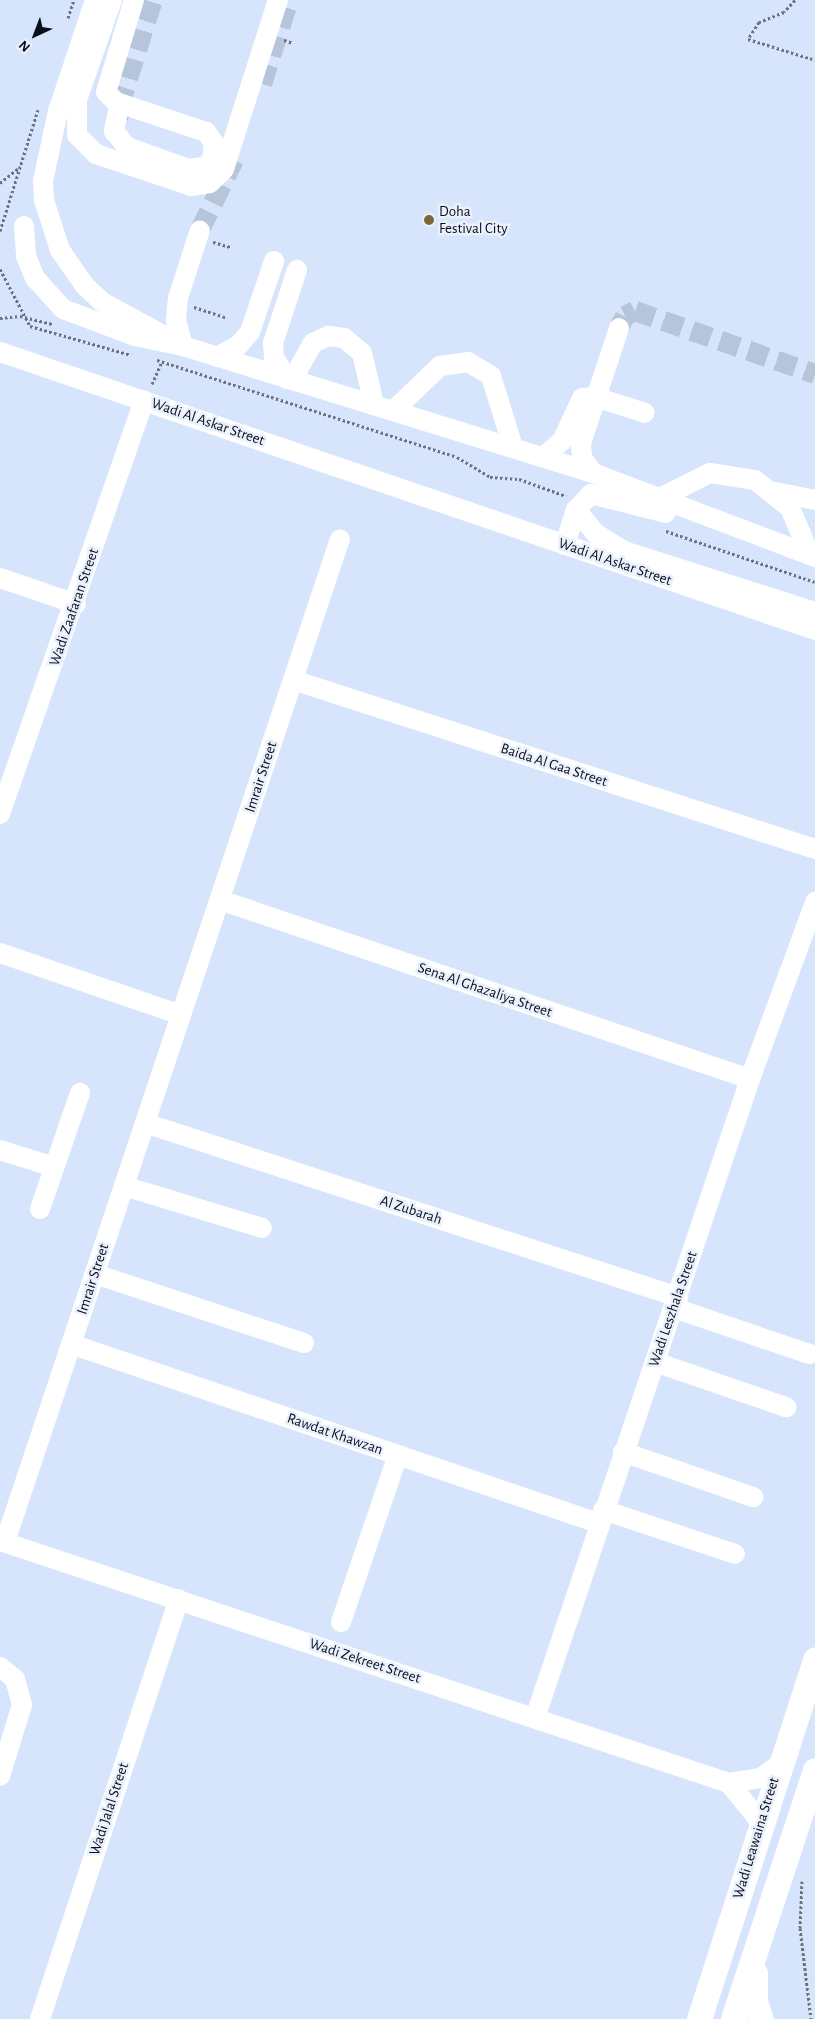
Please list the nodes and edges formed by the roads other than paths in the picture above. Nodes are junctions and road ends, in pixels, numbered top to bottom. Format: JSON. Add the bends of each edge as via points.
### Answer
{"nodes":[{"id":1,"x":95,"y":0,"type":"edge"},
{"id":2,"x":112,"y":0,"type":"edge"},
{"id":3,"x":134,"y":0,"type":"edge"},
{"id":4,"x":278,"y":0,"type":"edge"},
{"id":5,"x":119,"y":107,"type":"tunnel mouth"},
{"id":6,"x":24,"y":226,"type":"dead end"},
{"id":7,"x":200,"y":230,"type":"tunnel mouth"},
{"id":8,"x":274,"y":262,"type":"dead end"},
{"id":9,"x":297,"y":270,"type":"dead end"},
{"id":10,"x":619,"y":328,"type":"tunnel mouth"},
{"id":11,"x":183,"y":346,"type":"junction"},
{"id":12,"x":0,"y":352,"type":"edge"},
{"id":13,"x":217,"y":357,"type":"junction"},
{"id":14,"x":290,"y":379,"type":"junction"},
{"id":15,"x":595,"y":398,"type":"junction"},
{"id":16,"x":144,"y":400,"type":"junction"},
{"id":17,"x":374,"y":404,"type":"junction"},
{"id":18,"x":394,"y":410,"type":"junction"},
{"id":19,"x":645,"y":413,"type":"dead end"},
{"id":20,"x":513,"y":447,"type":"junction"},
{"id":21,"x":543,"y":456,"type":"junction"},
{"id":22,"x":593,"y":473,"type":"junction"},
{"id":23,"x":775,"y":492,"type":"junction"},
{"id":24,"x":660,"y":498,"type":"junction"},
{"id":25,"x":815,"y":500,"type":"edge"},
{"id":26,"x":579,"y":506,"type":"junction"},
{"id":27,"x":699,"y":512,"type":"junction"},
{"id":28,"x":340,"y":539,"type":"dead end"},
{"id":29,"x":566,"y":540,"type":"junction"},
{"id":30,"x":625,"y":552,"type":"junction"},
{"id":31,"x":813,"y":556,"type":"edge"},
{"id":32,"x":0,"y":578,"type":"edge"},
{"id":33,"x":76,"y":604,"type":"junction"},
{"id":34,"x":815,"y":612,"type":"edge"},
{"id":35,"x":815,"y":630,"type":"edge"},
{"id":36,"x":293,"y":680,"type":"junction"},
{"id":37,"x":0,"y":814,"type":"edge"},
{"id":38,"x":815,"y":849,"type":"edge"},
{"id":39,"x":220,"y":900,"type":"junction"},
{"id":40,"x":815,"y":902,"type":"edge"},
{"id":41,"x":0,"y":953,"type":"edge"},
{"id":42,"x":181,"y":1015,"type":"junction"},
{"id":43,"x":750,"y":1079,"type":"junction"},
{"id":44,"x":80,"y":1093,"type":"dead end"},
{"id":45,"x":145,"y":1122,"type":"junction"},
{"id":46,"x":0,"y":1150,"type":"edge"},
{"id":47,"x":54,"y":1168,"type":"junction"},
{"id":48,"x":124,"y":1186,"type":"junction"},
{"id":49,"x":40,"y":1209,"type":"dead end"},
{"id":50,"x":262,"y":1228,"type":"dead end"},
{"id":51,"x":95,"y":1274,"type":"junction"},
{"id":52,"x":676,"y":1303,"type":"junction"},
{"id":53,"x":304,"y":1342,"type":"dead end"},
{"id":54,"x":71,"y":1344,"type":"junction"},
{"id":55,"x":809,"y":1354,"type":"dead end"},
{"id":56,"x":655,"y":1362,"type":"junction"},
{"id":57,"x":786,"y":1407,"type":"dead end"},
{"id":58,"x":623,"y":1452,"type":"junction"},
{"id":59,"x":398,"y":1455,"type":"junction"},
{"id":60,"x":753,"y":1497,"type":"dead end"},
{"id":61,"x":601,"y":1517,"type":"junction"},
{"id":62,"x":2,"y":1542,"type":"edge"},
{"id":63,"x":735,"y":1554,"type":"dead end"},
{"id":64,"x":179,"y":1599,"type":"junction"},
{"id":65,"x":341,"y":1622,"type":"dead end"},
{"id":66,"x":815,"y":1658,"type":"edge"},
{"id":67,"x":0,"y":1667,"type":"edge"},
{"id":68,"x":535,"y":1718,"type":"junction"},
{"id":69,"x":778,"y":1765,"type":"junction"},
{"id":70,"x":815,"y":1770,"type":"edge"},
{"id":71,"x":0,"y":1776,"type":"edge"},
{"id":72,"x":729,"y":1783,"type":"junction"},
{"id":73,"x":762,"y":1824,"type":"junction"},
{"id":74,"x":754,"y":1954,"type":"junction"},
{"id":75,"x":40,"y":2019,"type":"edge"},
{"id":76,"x":699,"y":2019,"type":"edge"},
{"id":77,"x":733,"y":2019,"type":"edge"},
{"id":78,"x":761,"y":2019,"type":"edge"}],
"edges":[{"from":1,"to":11,"type":"street","via":[[56,120],[45,164],[44,200],[60,250],[85,286],[122,314]]},
{"from":2,"to":4,"type":"street","via":[[77,100],[78,135],[96,154],[191,186],[210,183],[224,170]]},
{"from":3,"to":5,"type":"street","via":[[106,92],[116,102],[206,132],[214,143],[212,160],[204,167],[188,169],[127,147],[114,131]]},
{"from":6,"to":11,"type":"street","via":[[26,256],[35,278],[63,309],[135,336]]},
{"from":7,"to":11,"type":"street","via":[[178,298],[176,320]]},
{"from":8,"to":13,"type":"street","via":[[250,332],[239,345]]},
{"from":9,"to":14,"type":"street","via":[[273,344],[274,357]]},
{"from":10,"to":15,"type":"street"},
{"from":11,"to":13,"type":"street"},
{"from":12,"to":16,"type":"street","name":"Wadi Al Askar Street"},
{"from":13,"to":14,"type":"street"},
{"from":14,"to":17,"type":"street"},
{"from":14,"to":17,"type":"street","via":[[313,343],[328,336],[344,338],[362,353]]},
{"from":15,"to":19,"type":"street"},
{"from":15,"to":21,"type":"street","via":[[578,401],[562,441]]},
{"from":15,"to":22,"type":"street","via":[[580,443],[582,458]]},
{"from":16,"to":29,"type":"street","name":"Wadi Al Askar Street","via":[[416,494],[438,496]]},
{"from":16,"to":33,"type":"street","name":"Wadi Zaafaran Street"},
{"from":17,"to":18,"type":"street"},
{"from":18,"to":20,"type":"street"},
{"from":18,"to":20,"type":"street","via":[[440,366],[468,362],[491,376],[498,388]]},
{"from":20,"to":21,"type":"street"},
{"from":21,"to":22,"type":"street"},
{"from":22,"to":24,"type":"street"},
{"from":23,"to":24,"type":"street","via":[[756,480],[723,472],[698,478]]},
{"from":23,"to":25,"type":"street"},
{"from":23,"to":31,"type":"street","via":[[790,508]]},
{"from":24,"to":27,"type":"street"},
{"from":26,"to":27,"type":"street","via":[[599,494],[675,515]]},
{"from":26,"to":29,"type":"street"},
{"from":26,"to":30,"type":"street","via":[[595,533]]},
{"from":27,"to":31,"type":"street"},
{"from":28,"to":36,"type":"street","name":"Imrair Street"},
{"from":29,"to":30,"type":"street","name":"Wadi Al Askar Street"},
{"from":29,"to":35,"type":"street","name":"Wadi Al Askar Street"},
{"from":30,"to":34,"type":"street","name":"Wadi Al Askar Street"},
{"from":32,"to":33,"type":"street"},
{"from":33,"to":37,"type":"street","name":"Wadi Zaafaran Street"},
{"from":36,"to":38,"type":"street","name":"Baida Al Gaa Street"},
{"from":36,"to":39,"type":"street","name":"Imrair Street"},
{"from":39,"to":42,"type":"street","name":"Imrair Street"},
{"from":39,"to":43,"type":"street","name":"Sena Al Ghazaliya Street"},
{"from":40,"to":43,"type":"street","name":"Wadi Leszhala Street"},
{"from":41,"to":42,"type":"street"},
{"from":42,"to":45,"type":"street","name":"Imrair Street"},
{"from":43,"to":52,"type":"street","name":"Wadi Leszhala Street"},
{"from":44,"to":47,"type":"street"},
{"from":45,"to":48,"type":"street","name":"Imrair Street"},
{"from":45,"to":52,"type":"street","name":"Al Zubarah"},
{"from":46,"to":47,"type":"street"},
{"from":47,"to":49,"type":"street"},
{"from":48,"to":50,"type":"street"},
{"from":48,"to":51,"type":"street","name":"Imrair Street"},
{"from":51,"to":53,"type":"street"},
{"from":51,"to":54,"type":"street","name":"Imrair Street"},
{"from":52,"to":55,"type":"street","name":"Al Zubarah"},
{"from":52,"to":56,"type":"street","name":"Wadi Leszhala Street"},
{"from":54,"to":59,"type":"street","name":"Rawdat Khawzan"},
{"from":54,"to":62,"type":"street","name":"Imrair Street"},
{"from":56,"to":57,"type":"street"},
{"from":56,"to":58,"type":"street","name":"Wadi Leszhala Street"},
{"from":58,"to":60,"type":"street"},
{"from":58,"to":61,"type":"street","name":"Wadi Leszhala Street"},
{"from":59,"to":61,"type":"street","name":"Rawdat Khawzan"},
{"from":59,"to":65,"type":"street"},
{"from":61,"to":63,"type":"street","name":"Rawdat Khawzan"},
{"from":61,"to":68,"type":"street","name":"Wadi Leszhala Street"},
{"from":62,"to":64,"type":"street","name":"Wadi Zekreet Street"},
{"from":64,"to":68,"type":"street","name":"Wadi Zekreet Street"},
{"from":64,"to":75,"type":"street","name":"Wadi Jalal Street"},
{"from":66,"to":69,"type":"main road","name":"Wadi Leawaina Street"},
{"from":67,"to":71,"type":"street","via":[[15,1679],[22,1705]]},
{"from":68,"to":72,"type":"street","name":"Wadi Zekreet Street"},
{"from":69,"to":72,"type":"street","name":"Wadi Zekreet Street","via":[[756,1780]]},
{"from":69,"to":73,"type":"main road","name":"Wadi Leawaina Street"},
{"from":70,"to":74,"type":"main road"},
{"from":72,"to":73,"type":"street"},
{"from":73,"to":76,"type":"main road","name":"Wadi Leawaina Street"},
{"from":74,"to":77,"type":"main road"},
{"from":74,"to":78,"type":"main road","via":[[755,2001]]}]}
